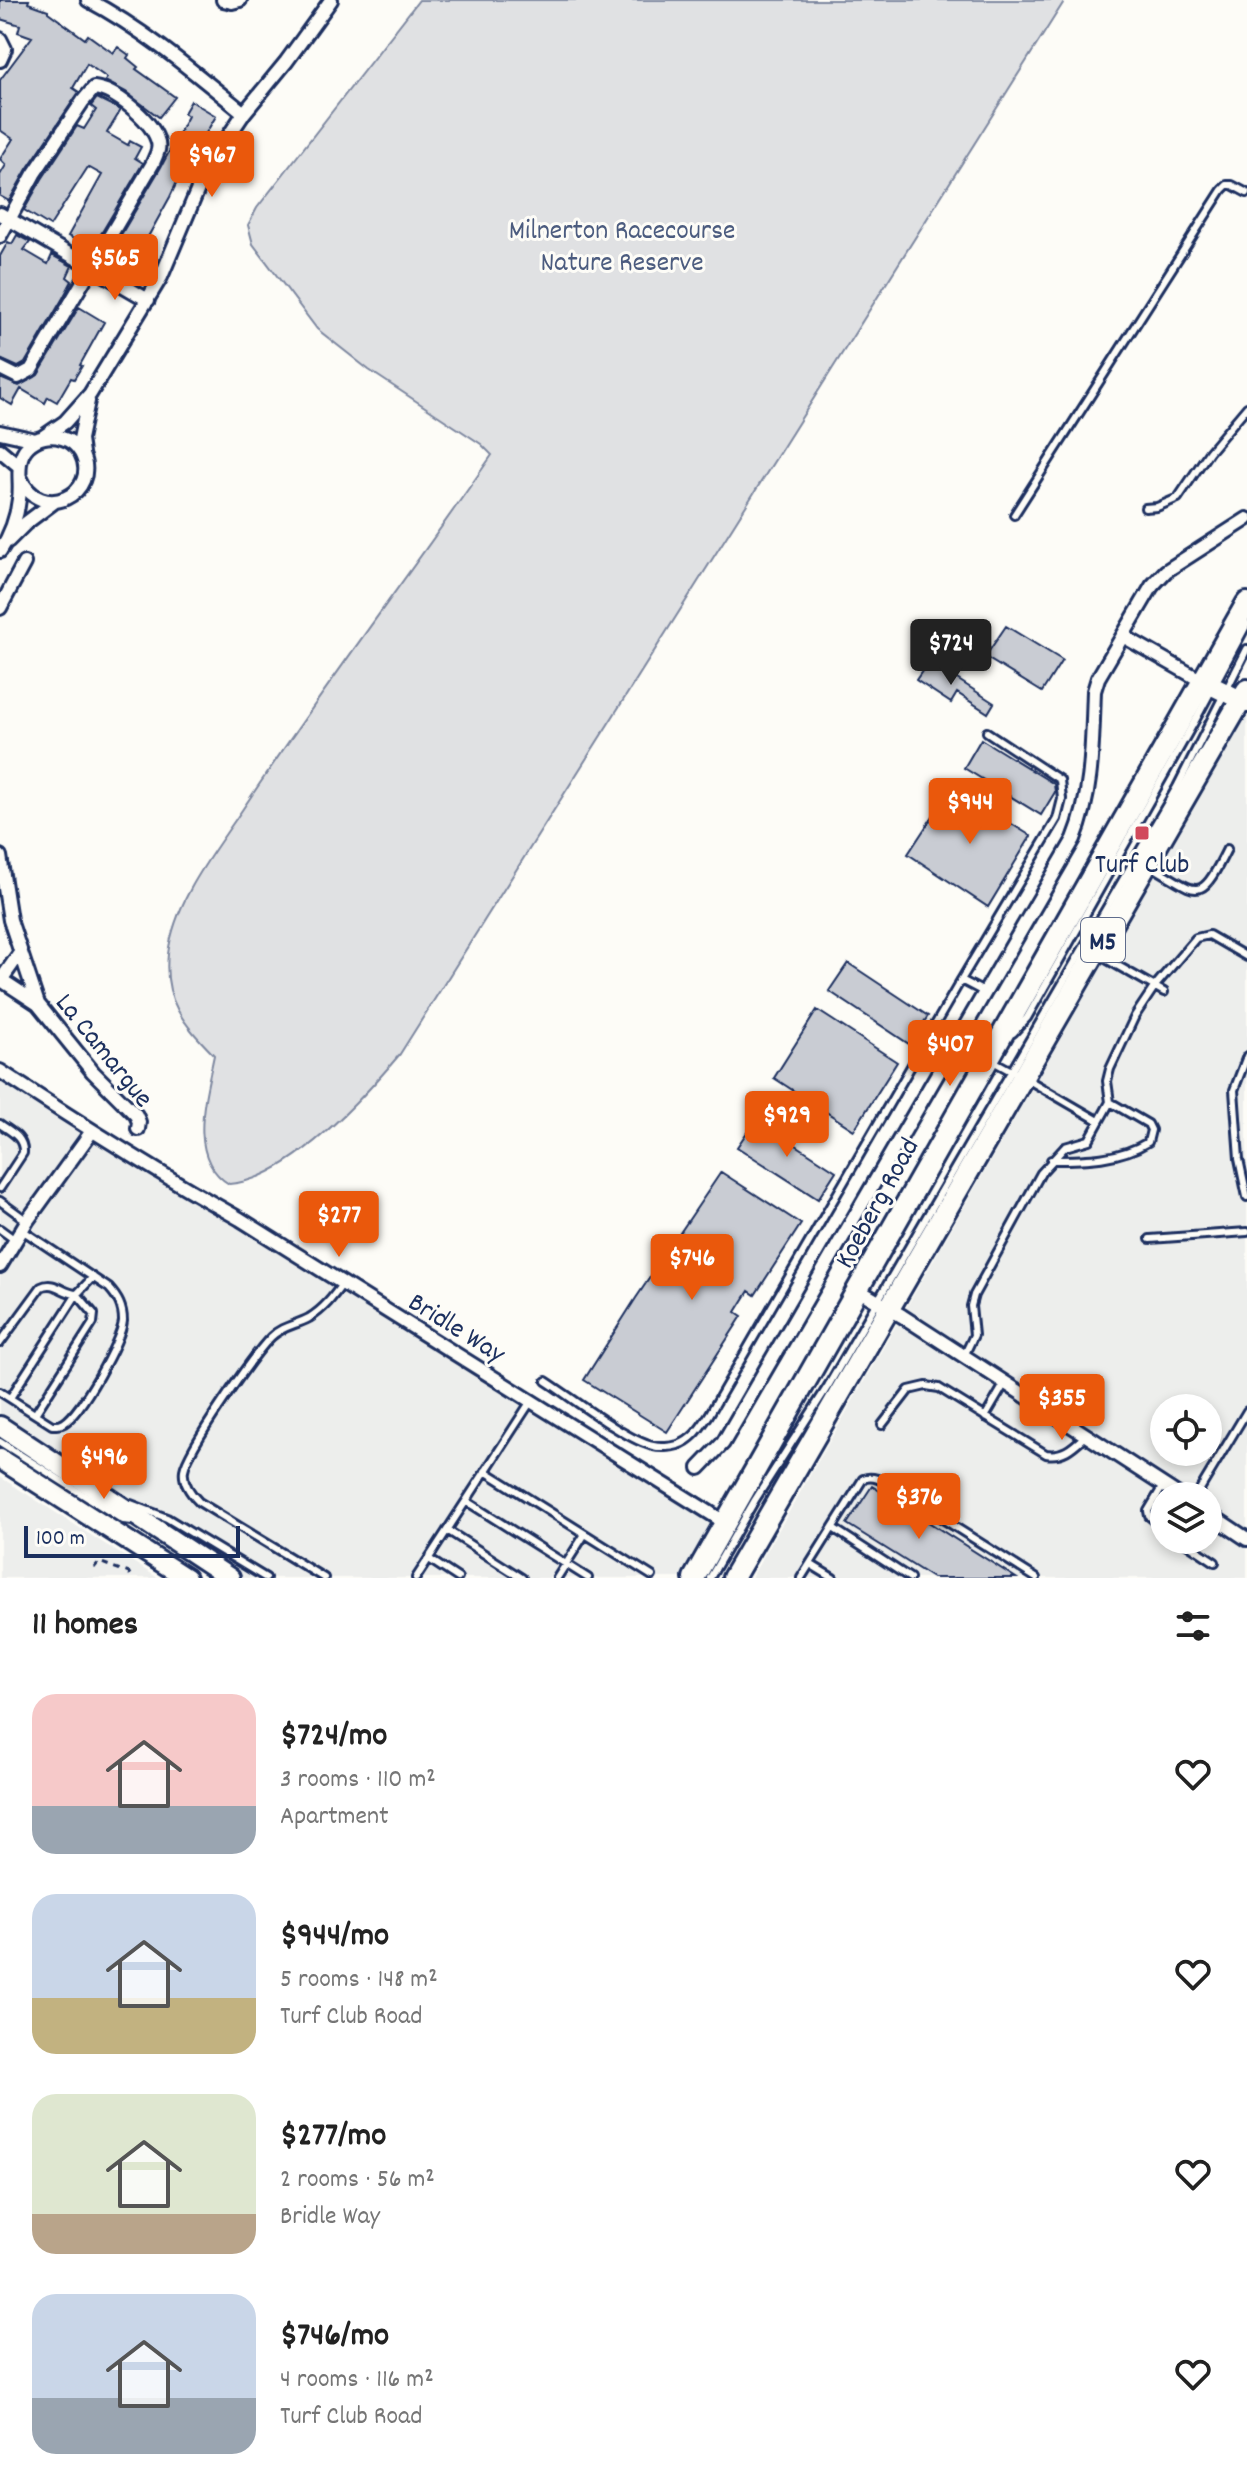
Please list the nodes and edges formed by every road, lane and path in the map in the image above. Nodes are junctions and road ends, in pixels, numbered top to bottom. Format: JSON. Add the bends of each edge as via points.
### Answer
{"nodes":[{"id":1,"x":88,"y":0,"type":"edge"},
{"id":2,"x":223,"y":0,"type":"edge"},
{"id":3,"x":240,"y":0,"type":"edge"},
{"id":4,"x":331,"y":0,"type":"edge"},
{"id":5,"x":0,"y":39,"type":"edge"},
{"id":6,"x":0,"y":60,"type":"edge"},
{"id":7,"x":244,"y":113,"type":"junction"},
{"id":8,"x":1247,"y":193,"type":"edge"},
{"id":9,"x":5,"y":217,"type":"edge"},
{"id":10,"x":0,"y":236,"type":"edge"},
{"id":11,"x":92,"y":268,"type":"junction"},
{"id":12,"x":148,"y":300,"type":"junction"},
{"id":13,"x":0,"y":368,"type":"edge"},
{"id":14,"x":90,"y":394,"type":"junction"},
{"id":15,"x":1247,"y":407,"type":"edge"},
{"id":16,"x":0,"y":432,"type":"edge"},
{"id":17,"x":40,"y":439,"type":"junction"},
{"id":18,"x":0,"y":450,"type":"edge"},
{"id":19,"x":82,"y":456,"type":"junction"},
{"id":20,"x":20,"y":472,"type":"junction"},
{"id":21,"x":54,"y":502,"type":"junction"},
{"id":22,"x":1145,"y":508,"type":"dead end"},
{"id":23,"x":1014,"y":515,"type":"dead end"},
{"id":24,"x":1247,"y":519,"type":"edge"},
{"id":25,"x":2,"y":549,"type":"edge"},
{"id":26,"x":24,"y":563,"type":"dead end"},
{"id":27,"x":1247,"y":603,"type":"edge"},
{"id":28,"x":0,"y":608,"type":"edge"},
{"id":29,"x":1247,"y":624,"type":"edge"},
{"id":30,"x":1123,"y":636,"type":"junction"},
{"id":31,"x":1247,"y":649,"type":"edge"},
{"id":32,"x":1229,"y":692,"type":"edge"},
{"id":33,"x":987,"y":732,"type":"dead end"},
{"id":34,"x":1227,"y":849,"type":"dead end"},
{"id":35,"x":0,"y":856,"type":"edge"},
{"id":36,"x":1147,"y":864,"type":"junction"},
{"id":37,"x":20,"y":953,"type":"junction"},
{"id":38,"x":1095,"y":953,"type":"junction"},
{"id":39,"x":1247,"y":957,"type":"edge"},
{"id":40,"x":1,"y":980,"type":"edge"},
{"id":41,"x":961,"y":980,"type":"junction"},
{"id":42,"x":1155,"y":986,"type":"junction"},
{"id":43,"x":984,"y":992,"type":"junction"},
{"id":44,"x":1164,"y":992,"type":"dead end"},
{"id":45,"x":38,"y":1004,"type":"junction"},
{"id":46,"x":1247,"y":1056,"type":"edge"},
{"id":47,"x":989,"y":1058,"type":"junction"},
{"id":48,"x":0,"y":1071,"type":"edge"},
{"id":49,"x":1017,"y":1074,"type":"junction"},
{"id":50,"x":1110,"y":1102,"type":"junction"},
{"id":51,"x":1099,"y":1121,"type":"junction"},
{"id":52,"x":0,"y":1124,"type":"edge"},
{"id":53,"x":138,"y":1129,"type":"dead end"},
{"id":54,"x":92,"y":1131,"type":"junction"},
{"id":55,"x":1089,"y":1140,"type":"junction"},
{"id":56,"x":1095,"y":1158,"type":"junction"},
{"id":57,"x":1051,"y":1160,"type":"junction"},
{"id":58,"x":0,"y":1188,"type":"edge"},
{"id":59,"x":1247,"y":1197,"type":"edge"},
{"id":60,"x":0,"y":1201,"type":"edge"},
{"id":61,"x":0,"y":1229,"type":"edge"},
{"id":62,"x":22,"y":1230,"type":"junction"},
{"id":63,"x":1247,"y":1232,"type":"edge"},
{"id":64,"x":1150,"y":1239,"type":"dead end"},
{"id":65,"x":0,"y":1266,"type":"edge"},
{"id":66,"x":93,"y":1277,"type":"junction"},
{"id":67,"x":343,"y":1283,"type":"junction"},
{"id":68,"x":858,"y":1290,"type":"junction"},
{"id":69,"x":77,"y":1294,"type":"junction"},
{"id":70,"x":883,"y":1305,"type":"junction"},
{"id":71,"x":0,"y":1343,"type":"edge"},
{"id":72,"x":964,"y":1356,"type":"junction"},
{"id":73,"x":546,"y":1381,"type":"dead end"},
{"id":74,"x":1005,"y":1383,"type":"junction"},
{"id":75,"x":0,"y":1392,"type":"edge"},
{"id":76,"x":10,"y":1398,"type":"junction"},
{"id":77,"x":531,"y":1401,"type":"junction"},
{"id":78,"x":1247,"y":1411,"type":"edge"},
{"id":79,"x":35,"y":1414,"type":"junction"},
{"id":80,"x":985,"y":1417,"type":"junction"},
{"id":81,"x":882,"y":1425,"type":"dead end"},
{"id":82,"x":0,"y":1426,"type":"edge"},
{"id":83,"x":1085,"y":1436,"type":"junction"},
{"id":84,"x":0,"y":1442,"type":"edge"},
{"id":85,"x":0,"y":1459,"type":"edge"},
{"id":86,"x":699,"y":1468,"type":"dead end"},
{"id":87,"x":485,"y":1471,"type":"junction"},
{"id":88,"x":1157,"y":1482,"type":"edge"},
{"id":89,"x":1204,"y":1482,"type":"edge"},
{"id":90,"x":102,"y":1493,"type":"junction"},
{"id":91,"x":466,"y":1501,"type":"junction"},
{"id":92,"x":140,"y":1518,"type":"junction"},
{"id":93,"x":1222,"y":1522,"type":"edge"},
{"id":94,"x":726,"y":1523,"type":"junction"},
{"id":95,"x":833,"y":1528,"type":"junction"},
{"id":96,"x":447,"y":1530,"type":"junction"},
{"id":97,"x":585,"y":1534,"type":"junction"},
{"id":98,"x":1247,"y":1539,"type":"edge"},
{"id":99,"x":1203,"y":1554,"type":"edge"},
{"id":100,"x":429,"y":1559,"type":"junction"},
{"id":101,"x":1215,"y":1562,"type":"dead end"},
{"id":102,"x":566,"y":1564,"type":"junction"},
{"id":103,"x":810,"y":1564,"type":"junction"},
{"id":104,"x":94,"y":1568,"type":"dead end"},
{"id":105,"x":652,"y":1576,"type":"dead end"},
{"id":106,"x":132,"y":1578,"type":"edge"},
{"id":107,"x":186,"y":1578,"type":"edge"},
{"id":108,"x":230,"y":1578,"type":"edge"},
{"id":109,"x":266,"y":1578,"type":"edge"},
{"id":110,"x":324,"y":1578,"type":"edge"},
{"id":111,"x":416,"y":1578,"type":"edge"},
{"id":112,"x":458,"y":1578,"type":"edge"},
{"id":113,"x":522,"y":1578,"type":"edge"},
{"id":114,"x":557,"y":1578,"type":"edge"},
{"id":115,"x":588,"y":1578,"type":"edge"},
{"id":116,"x":694,"y":1578,"type":"edge"},
{"id":117,"x":710,"y":1578,"type":"edge"},
{"id":118,"x":733,"y":1578,"type":"edge"},
{"id":119,"x":801,"y":1578,"type":"edge"},
{"id":120,"x":833,"y":1578,"type":"edge"},
{"id":121,"x":910,"y":1578,"type":"edge"},
{"id":122,"x":1036,"y":1578,"type":"edge"}],
"edges":[{"from":1,"to":7,"type":"street"},
{"from":2,"to":3,"type":"street"},
{"from":4,"to":7,"type":"street"},
{"from":5,"to":6,"type":"street","via":[[5,49]]},
{"from":7,"to":12,"type":"street","via":[[206,170]]},
{"from":8,"to":23,"type":"lane","via":[[1232,185],[1222,190]]},
{"from":9,"to":10,"type":"street"},
{"from":9,"to":11,"type":"street"},
{"from":9,"to":11,"type":"street","via":[[89,92],[105,89],[139,114],[159,149]]},
{"from":11,"to":12,"type":"street"},
{"from":11,"to":13,"type":"street","via":[[31,370],[18,377]]},
{"from":12,"to":14,"type":"street"},
{"from":14,"to":17,"type":"street","via":[[65,422]]},
{"from":14,"to":19,"type":"street","via":[[80,439]]},
{"from":15,"to":22,"type":"lane","via":[[1178,498]]},
{"from":16,"to":17,"type":"street"},
{"from":17,"to":19,"type":"street","via":[[53,436],[70,442]]},
{"from":17,"to":20,"type":"street","via":[[24,451]]},
{"from":18,"to":20,"type":"street"},
{"from":19,"to":21,"type":"street","via":[[85,473],[78,490]]},
{"from":20,"to":21,"type":"street","via":[[29,493]]},
{"from":20,"to":25,"type":"street","via":[[17,512]]},
{"from":21,"to":25,"type":"street"},
{"from":24,"to":30,"type":"street","via":[[1166,571]]},
{"from":26,"to":28,"type":"street"},
{"from":27,"to":32,"type":"main road","name":"Koeberg Road","number":"M5"},
{"from":29,"to":32,"type":"lane"},
{"from":30,"to":32,"type":"street"},
{"from":30,"to":43,"type":"street","via":[[1094,691],[1083,817]]},
{"from":31,"to":32,"type":"lane"},
{"from":32,"to":36,"type":"main road","name":"Koeberg Road","number":"M5"},
{"from":32,"to":47,"type":"main road","name":"Koeberg Road","number":"M5"},
{"from":32,"to":49,"type":"lane"},
{"from":33,"to":41,"type":"lane","via":[[1060,780],[1062,799],[1057,819]]},
{"from":34,"to":36,"type":"lane","via":[[1212,879],[1197,890]]},
{"from":35,"to":37,"type":"street","name":"La Camargue"},
{"from":36,"to":38,"type":"main road","name":"Koeberg Road","number":"M5"},
{"from":37,"to":40,"type":"street"},
{"from":37,"to":45,"type":"street","name":"La Camargue"},
{"from":38,"to":42,"type":"lane"},
{"from":38,"to":49,"type":"main road","name":"Koeberg Road","number":"M5"},
{"from":39,"to":42,"type":"lane","via":[[1202,935]]},
{"from":40,"to":45,"type":"street"},
{"from":41,"to":43,"type":"lane"},
{"from":41,"to":73,"type":"lane","via":[[697,1433],[674,1446],[652,1446]]},
{"from":42,"to":44,"type":"lane"},
{"from":42,"to":50,"type":"lane","via":[[1113,1060],[1107,1081]]},
{"from":43,"to":86,"type":"street","via":[[723,1443]]},
{"from":45,"to":53,"type":"street","name":"La Camargue","via":[[136,1115]]},
{"from":46,"to":59,"type":"lane","via":[[1234,1090]]},
{"from":47,"to":49,"type":"lane"},
{"from":47,"to":68,"type":"main road","name":"Koeberg Road","number":"M5"},
{"from":48,"to":54,"type":"street","name":"Bridle Way"},
{"from":49,"to":51,"type":"lane"},
{"from":49,"to":70,"type":"main road","name":"Koeberg Road","number":"M5"},
{"from":50,"to":51,"type":"lane"},
{"from":50,"to":56,"type":"lane","via":[[1148,1124],[1151,1137],[1121,1155]]},
{"from":51,"to":55,"type":"lane"},
{"from":52,"to":58,"type":"lane","via":[[23,1146]]},
{"from":54,"to":62,"type":"street"},
{"from":54,"to":67,"type":"street","name":"Bridle Way"},
{"from":55,"to":56,"type":"lane"},
{"from":55,"to":57,"type":"lane","via":[[1065,1147]]},
{"from":56,"to":57,"type":"lane"},
{"from":57,"to":72,"type":"lane","via":[[974,1295],[974,1335]]},
{"from":60,"to":62,"type":"lane"},
{"from":61,"to":62,"type":"lane"},
{"from":62,"to":65,"type":"street"},
{"from":62,"to":66,"type":"lane"},
{"from":63,"to":64,"type":"lane"},
{"from":66,"to":69,"type":"lane"},
{"from":66,"to":79,"type":"lane","via":[[120,1301],[120,1335],[81,1406],[66,1422],[52,1425]]},
{"from":67,"to":77,"type":"street","name":"Bridle Way"},
{"from":67,"to":110,"type":"lane","via":[[323,1308],[271,1337],[197,1442],[184,1470],[186,1484],[199,1502]]},
{"from":68,"to":70,"type":"street"},
{"from":68,"to":94,"type":"main road","name":"Koeberg Road","number":"M5"},
{"from":69,"to":71,"type":"lane","via":[[57,1286],[41,1287]]},
{"from":69,"to":76,"type":"lane"},
{"from":69,"to":79,"type":"lane","via":[[94,1314],[93,1323]]},
{"from":70,"to":72,"type":"street"},
{"from":70,"to":117,"type":"lane"},
{"from":70,"to":118,"type":"main road","name":"Koeberg Road","number":"M5"},
{"from":72,"to":74,"type":"street"},
{"from":74,"to":80,"type":"lane"},
{"from":74,"to":83,"type":"street"},
{"from":75,"to":76,"type":"lane"},
{"from":76,"to":79,"type":"lane"},
{"from":77,"to":87,"type":"lane"},
{"from":77,"to":94,"type":"street","name":"Bridle Way"},
{"from":78,"to":89,"type":"lane"},
{"from":80,"to":81,"type":"lane","via":[[939,1388],[926,1386],[909,1390]]},
{"from":80,"to":83,"type":"lane","via":[[1056,1456]]},
{"from":82,"to":90,"type":"main road"},
{"from":83,"to":88,"type":"street"},
{"from":84,"to":92,"type":"lane","via":[[123,1520]]},
{"from":85,"to":107,"type":"main road"},
{"from":87,"to":91,"type":"lane"},
{"from":87,"to":97,"type":"lane"},
{"from":90,"to":92,"type":"main road"},
{"from":90,"to":109,"type":"lane","via":[[167,1518]]},
{"from":91,"to":96,"type":"lane"},
{"from":91,"to":102,"type":"lane"},
{"from":92,"to":108,"type":"main road"},
{"from":93,"to":98,"type":"street"},
{"from":94,"to":116,"type":"main road","name":"Koeberg Road","number":"M5"},
{"from":95,"to":103,"type":"lane"},
{"from":95,"to":121,"type":"lane"},
{"from":95,"to":122,"type":"lane","via":[[863,1479],[877,1478]]},
{"from":96,"to":100,"type":"lane"},
{"from":96,"to":113,"type":"lane"},
{"from":97,"to":102,"type":"lane"},
{"from":97,"to":105,"type":"lane"},
{"from":99,"to":101,"type":"lane"},
{"from":100,"to":111,"type":"lane"},
{"from":100,"to":112,"type":"lane"},
{"from":102,"to":114,"type":"lane"},
{"from":102,"to":115,"type":"lane"},
{"from":103,"to":119,"type":"lane"},
{"from":103,"to":120,"type":"lane"},
{"from":104,"to":106,"type":"path","via":[[99,1562]]}]}
